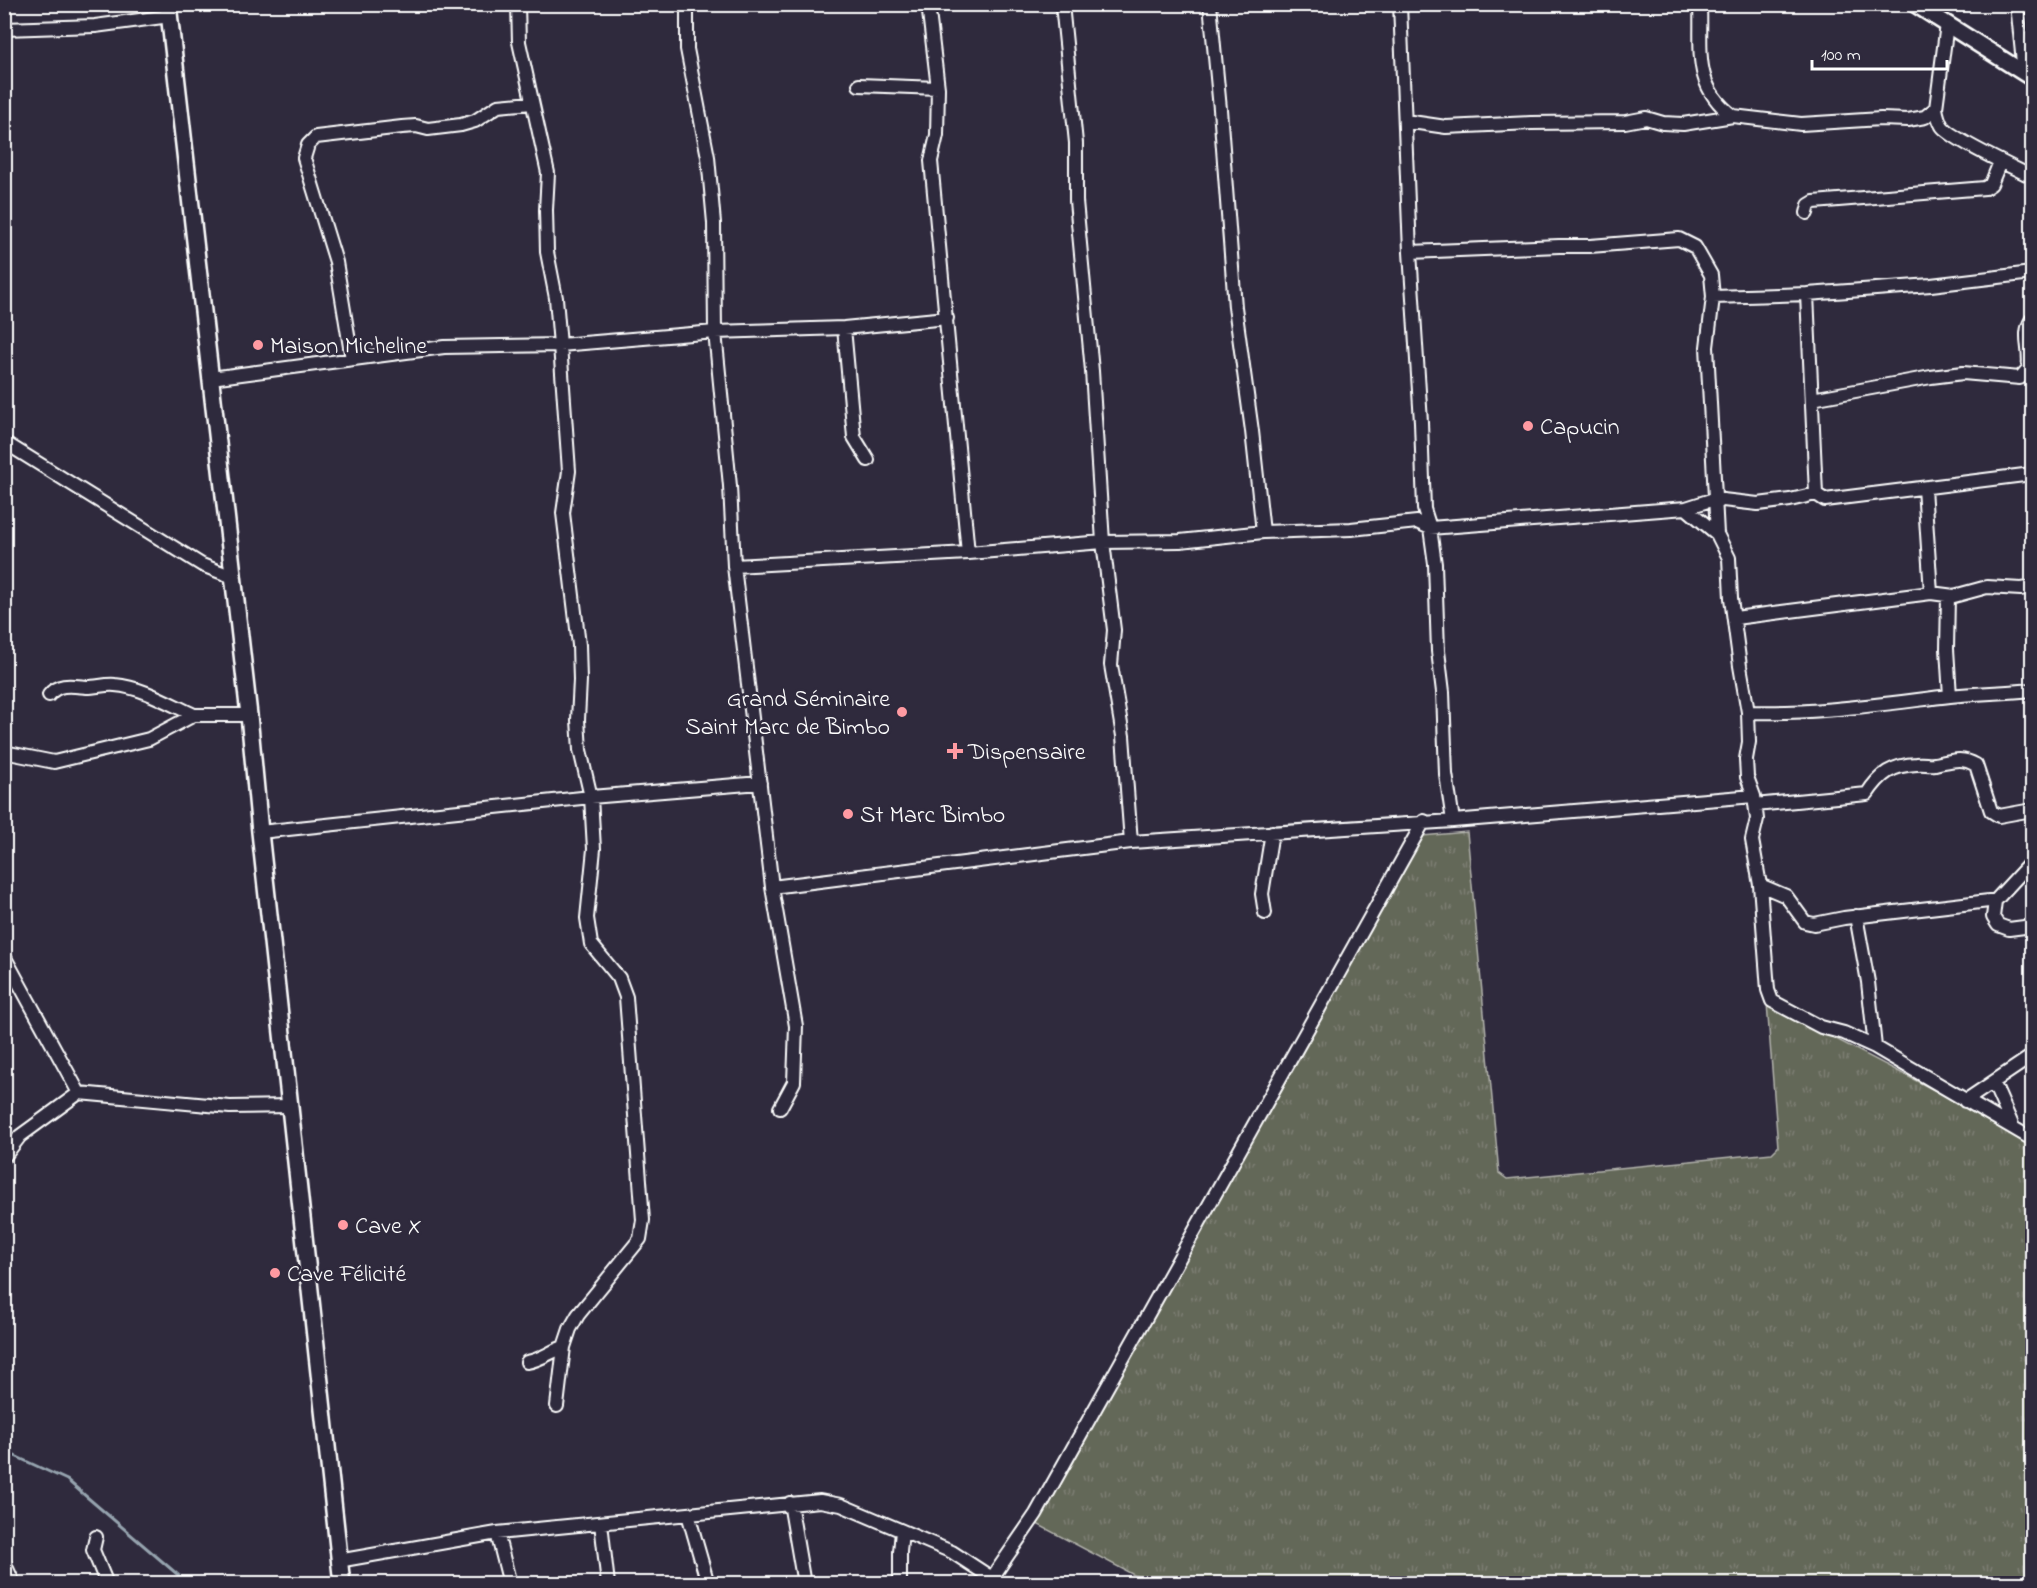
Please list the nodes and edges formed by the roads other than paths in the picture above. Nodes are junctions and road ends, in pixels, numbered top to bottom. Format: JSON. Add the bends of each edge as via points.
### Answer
{"nodes":[{"id":1,"x":518,"y":4,"type":"edge"},
{"id":2,"x":687,"y":4,"type":"edge"},
{"id":3,"x":928,"y":4,"type":"edge"},
{"id":4,"x":1062,"y":4,"type":"edge"},
{"id":5,"x":1210,"y":4,"type":"edge"},
{"id":6,"x":1400,"y":4,"type":"edge"},
{"id":7,"x":1700,"y":4,"type":"edge"},
{"id":8,"x":1915,"y":4,"type":"edge"},
{"id":9,"x":2017,"y":4,"type":"edge"},
{"id":10,"x":169,"y":10,"type":"edge"},
{"id":11,"x":1947,"y":24,"type":"junction"},
{"id":12,"x":4,"y":30,"type":"edge"},
{"id":13,"x":2028,"y":76,"type":"edge"},
{"id":14,"x":859,"y":85,"type":"dead end"},
{"id":15,"x":938,"y":88,"type":"junction"},
{"id":16,"x":532,"y":103,"type":"junction"},
{"id":17,"x":1936,"y":108,"type":"junction"},
{"id":18,"x":1733,"y":116,"type":"junction"},
{"id":19,"x":1405,"y":121,"type":"junction"},
{"id":20,"x":2000,"y":162,"type":"junction"},
{"id":21,"x":2032,"y":177,"type":"edge"},
{"id":22,"x":1807,"y":213,"type":"dead end"},
{"id":23,"x":1410,"y":252,"type":"junction"},
{"id":24,"x":2032,"y":273,"type":"edge"},
{"id":25,"x":1807,"y":294,"type":"junction"},
{"id":26,"x":1713,"y":297,"type":"junction"},
{"id":27,"x":947,"y":318,"type":"junction"},
{"id":28,"x":2032,"y":319,"type":"edge"},
{"id":29,"x":844,"y":328,"type":"junction"},
{"id":30,"x":715,"y":332,"type":"junction"},
{"id":31,"x":560,"y":345,"type":"junction"},
{"id":32,"x":352,"y":360,"type":"junction"},
{"id":33,"x":210,"y":378,"type":"junction"},
{"id":34,"x":1812,"y":399,"type":"junction"},
{"id":35,"x":4,"y":442,"type":"edge"},
{"id":36,"x":868,"y":460,"type":"dead end"},
{"id":37,"x":2032,"y":474,"type":"edge"},
{"id":38,"x":1924,"y":488,"type":"junction"},
{"id":39,"x":1816,"y":494,"type":"junction"},
{"id":40,"x":1714,"y":499,"type":"junction"},
{"id":41,"x":1686,"y":508,"type":"junction"},
{"id":42,"x":1430,"y":528,"type":"junction"},
{"id":43,"x":1263,"y":532,"type":"junction"},
{"id":44,"x":1717,"y":534,"type":"junction"},
{"id":45,"x":1103,"y":542,"type":"junction"},
{"id":46,"x":968,"y":553,"type":"junction"},
{"id":47,"x":734,"y":566,"type":"junction"},
{"id":48,"x":233,"y":577,"type":"junction"},
{"id":49,"x":2032,"y":587,"type":"edge"},
{"id":50,"x":1931,"y":594,"type":"junction"},
{"id":51,"x":1948,"y":596,"type":"junction"},
{"id":52,"x":1735,"y":618,"type":"junction"},
{"id":53,"x":2032,"y":690,"type":"edge"},
{"id":54,"x":49,"y":695,"type":"dead end"},
{"id":55,"x":1950,"y":696,"type":"junction"},
{"id":56,"x":1748,"y":712,"type":"junction"},
{"id":57,"x":194,"y":715,"type":"junction"},
{"id":58,"x":249,"y":715,"type":"junction"},
{"id":59,"x":9,"y":753,"type":"dead end"},
{"id":60,"x":760,"y":783,"type":"junction"},
{"id":61,"x":591,"y":797,"type":"junction"},
{"id":62,"x":1754,"y":801,"type":"junction"},
{"id":63,"x":2032,"y":810,"type":"edge"},
{"id":64,"x":1424,"y":821,"type":"junction"},
{"id":65,"x":1453,"y":821,"type":"junction"},
{"id":66,"x":260,"y":832,"type":"junction"},
{"id":67,"x":1272,"y":832,"type":"junction"},
{"id":68,"x":1131,"y":842,"type":"junction"},
{"id":69,"x":2032,"y":861,"type":"edge"},
{"id":70,"x":1760,"y":885,"type":"junction"},
{"id":71,"x":772,"y":887,"type":"junction"},
{"id":72,"x":1995,"y":901,"type":"junction"},
{"id":73,"x":1265,"y":913,"type":"dead end"},
{"id":74,"x":1856,"y":916,"type":"junction"},
{"id":75,"x":2032,"y":926,"type":"edge"},
{"id":76,"x":4,"y":957,"type":"edge"},
{"id":77,"x":1875,"y":1047,"type":"junction"},
{"id":78,"x":2032,"y":1056,"type":"edge"},
{"id":79,"x":1994,"y":1084,"type":"junction"},
{"id":80,"x":79,"y":1093,"type":"junction"},
{"id":81,"x":1965,"y":1101,"type":"junction"},
{"id":82,"x":290,"y":1106,"type":"junction"},
{"id":83,"x":780,"y":1108,"type":"dead end"},
{"id":84,"x":2013,"y":1127,"type":"junction"},
{"id":85,"x":2032,"y":1139,"type":"edge"},
{"id":86,"x":4,"y":1157,"type":"edge"},
{"id":87,"x":564,"y":1347,"type":"junction"},
{"id":88,"x":527,"y":1362,"type":"dead end"},
{"id":89,"x":556,"y":1406,"type":"dead end"},
{"id":90,"x":1049,"y":1502,"type":"dead end"},
{"id":91,"x":790,"y":1503,"type":"junction"},
{"id":92,"x":688,"y":1514,"type":"junction"},
{"id":93,"x":1036,"y":1514,"type":"junction"},
{"id":94,"x":601,"y":1523,"type":"junction"},
{"id":95,"x":902,"y":1531,"type":"junction"},
{"id":96,"x":497,"y":1533,"type":"junction"},
{"id":97,"x":96,"y":1537,"type":"dead end"},
{"id":98,"x":338,"y":1561,"type":"junction"},
{"id":99,"x":4,"y":1562,"type":"edge"},
{"id":100,"x":996,"y":1581,"type":"edge"},
{"id":101,"x":14,"y":1584,"type":"edge"},
{"id":102,"x":107,"y":1584,"type":"edge"},
{"id":103,"x":342,"y":1584,"type":"edge"},
{"id":104,"x":510,"y":1584,"type":"edge"},
{"id":105,"x":608,"y":1584,"type":"edge"},
{"id":106,"x":708,"y":1584,"type":"edge"},
{"id":107,"x":804,"y":1584,"type":"edge"},
{"id":108,"x":900,"y":1584,"type":"edge"}],
"edges":[{"from":1,"to":16,"type":"street","via":[[519,42]]},
{"from":2,"to":30,"type":"street","via":[[687,49],[708,157],[714,223]]},
{"from":3,"to":15,"type":"street"},
{"from":4,"to":45,"type":"street","via":[[1076,143],[1076,201]]},
{"from":5,"to":43,"type":"street","via":[[1235,307]]},
{"from":6,"to":19,"type":"street"},
{"from":7,"to":18,"type":"street","via":[[1700,68],[1709,91]]},
{"from":8,"to":11,"type":"main road"},
{"from":9,"to":13,"type":"street"},
{"from":10,"to":12,"type":"street","via":[[84,27]]},
{"from":10,"to":33,"type":"main road"},
{"from":11,"to":13,"type":"main road"},
{"from":11,"to":17,"type":"street"},
{"from":14,"to":15,"type":"street"},
{"from":15,"to":27,"type":"street","via":[[937,135],[931,161]]},
{"from":16,"to":31,"type":"street","via":[[548,173],[547,252]]},
{"from":16,"to":32,"type":"street","via":[[498,106],[461,125],[330,135],[316,137],[308,145],[304,158],[336,262]]},
{"from":17,"to":18,"type":"street","via":[[1925,117],[1908,120],[1801,124]]},
{"from":17,"to":20,"type":"street","via":[[1946,130]]},
{"from":18,"to":19,"type":"street","via":[[1683,124],[1646,118],[1625,122],[1446,127]]},
{"from":19,"to":23,"type":"street"},
{"from":20,"to":21,"type":"street"},
{"from":20,"to":22,"type":"street","via":[[1991,184],[1985,188],[1814,202]]},
{"from":23,"to":26,"type":"street","via":[[1680,239],[1695,247],[1703,259],[1711,274]]},
{"from":23,"to":42,"type":"street","via":[[1424,509]]},
{"from":24,"to":25,"type":"street"},
{"from":25,"to":26,"type":"street"},
{"from":25,"to":34,"type":"street"},
{"from":26,"to":40,"type":"street","via":[[1707,347]]},
{"from":27,"to":29,"type":"street"},
{"from":27,"to":46,"type":"street"},
{"from":28,"to":34,"type":"street","via":[[2026,337],[2030,364],[2020,378],[1963,373]]},
{"from":29,"to":30,"type":"street"},
{"from":29,"to":36,"type":"street","via":[[854,437]]},
{"from":30,"to":31,"type":"street"},
{"from":30,"to":47,"type":"street"},
{"from":31,"to":32,"type":"street","via":[[444,347]]},
{"from":31,"to":61,"type":"street","via":[[568,471],[563,513],[579,645],[580,750]]},
{"from":32,"to":33,"type":"street"},
{"from":33,"to":48,"type":"main road"},
{"from":34,"to":39,"type":"street"},
{"from":35,"to":48,"type":"street","via":[[202,565]]},
{"from":37,"to":38,"type":"street"},
{"from":38,"to":39,"type":"street","via":[[1825,500]]},
{"from":38,"to":50,"type":"street"},
{"from":39,"to":40,"type":"street","via":[[1758,504]]},
{"from":40,"to":41,"type":"street"},
{"from":40,"to":44,"type":"street"},
{"from":41,"to":42,"type":"street"},
{"from":41,"to":44,"type":"street"},
{"from":42,"to":43,"type":"street","via":[[1418,522]]},
{"from":42,"to":65,"type":"street","via":[[1446,774]]},
{"from":43,"to":45,"type":"street","via":[[1180,541]]},
{"from":44,"to":52,"type":"street","via":[[1729,558]]},
{"from":45,"to":46,"type":"street"},
{"from":45,"to":68,"type":"street"},
{"from":46,"to":47,"type":"street"},
{"from":47,"to":60,"type":"street"},
{"from":48,"to":58,"type":"main road"},
{"from":49,"to":51,"type":"street","via":[[1987,587]]},
{"from":50,"to":51,"type":"street"},
{"from":50,"to":52,"type":"street"},
{"from":51,"to":55,"type":"street"},
{"from":52,"to":56,"type":"street"},
{"from":53,"to":55,"type":"street"},
{"from":54,"to":57,"type":"street","via":[[69,684],[116,685],[157,697]]},
{"from":55,"to":56,"type":"street","via":[[1834,710]]},
{"from":56,"to":62,"type":"street","via":[[1747,777]]},
{"from":57,"to":58,"type":"street"},
{"from":57,"to":59,"type":"street","via":[[149,739],[54,762]]},
{"from":58,"to":66,"type":"main road"},
{"from":60,"to":61,"type":"street"},
{"from":60,"to":71,"type":"street"},
{"from":61,"to":66,"type":"street"},
{"from":61,"to":87,"type":"street","via":[[594,849],[587,918],[591,945],[619,978],[626,997],[643,1220],[640,1239],[579,1315]]},
{"from":62,"to":63,"type":"street","via":[[1867,794],[1878,778],[1899,766],[1955,759],[1976,765],[1991,812],[1999,816]]},
{"from":62,"to":65,"type":"street"},
{"from":62,"to":70,"type":"street","via":[[1757,819],[1752,840]]},
{"from":64,"to":65,"type":"street"},
{"from":64,"to":67,"type":"street"},
{"from":64,"to":93,"type":"street"},
{"from":66,"to":82,"type":"main road"},
{"from":67,"to":68,"type":"street"},
{"from":67,"to":73,"type":"street","via":[[1262,894]]},
{"from":68,"to":71,"type":"street"},
{"from":69,"to":72,"type":"street"},
{"from":70,"to":74,"type":"street","via":[[1786,896],[1805,922],[1814,924]]},
{"from":70,"to":77,"type":"street","via":[[1772,1001],[1821,1027]]},
{"from":71,"to":83,"type":"street","via":[[796,1026],[794,1082]]},
{"from":72,"to":74,"type":"street"},
{"from":72,"to":75,"type":"street","via":[[1993,917],[1998,925],[2009,929]]},
{"from":74,"to":77,"type":"street"},
{"from":76,"to":80,"type":"street"},
{"from":77,"to":81,"type":"street"},
{"from":78,"to":79,"type":"street"},
{"from":79,"to":81,"type":"street"},
{"from":79,"to":84,"type":"street"},
{"from":80,"to":82,"type":"street","via":[[230,1107]]},
{"from":80,"to":86,"type":"street","via":[[20,1136]]},
{"from":81,"to":84,"type":"street"},
{"from":82,"to":98,"type":"main road"},
{"from":84,"to":85,"type":"street"},
{"from":87,"to":88,"type":"street"},
{"from":87,"to":89,"type":"street"},
{"from":90,"to":93,"type":"street"},
{"from":91,"to":92,"type":"street"},
{"from":91,"to":95,"type":"street","via":[[820,1501],[840,1505]]},
{"from":91,"to":107,"type":"street"},
{"from":92,"to":94,"type":"street"},
{"from":92,"to":106,"type":"street"},
{"from":93,"to":100,"type":"street"},
{"from":94,"to":96,"type":"street"},
{"from":94,"to":105,"type":"street"},
{"from":95,"to":100,"type":"street","via":[[952,1552]]},
{"from":95,"to":108,"type":"street"},
{"from":96,"to":98,"type":"street"},
{"from":96,"to":104,"type":"street"},
{"from":97,"to":102,"type":"street","via":[[93,1550]]},
{"from":98,"to":103,"type":"main road"},
{"from":99,"to":101,"type":"street"}]}
